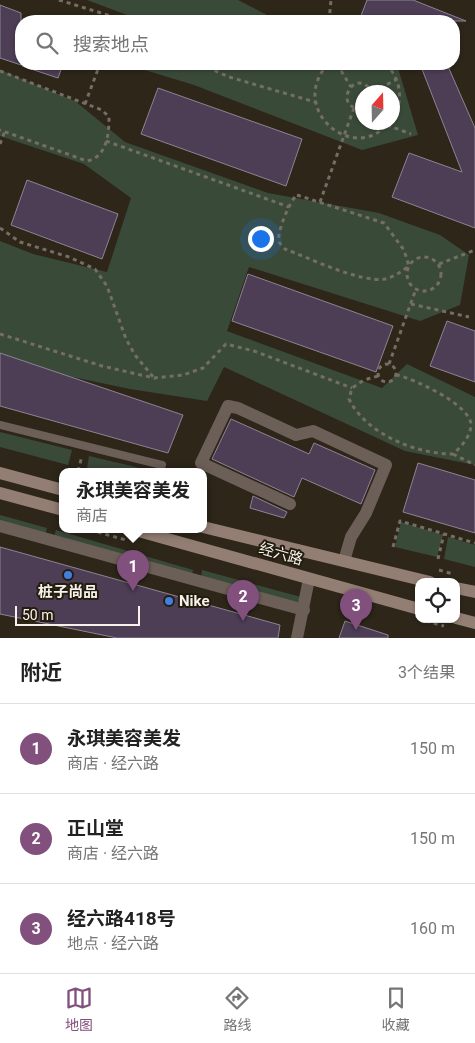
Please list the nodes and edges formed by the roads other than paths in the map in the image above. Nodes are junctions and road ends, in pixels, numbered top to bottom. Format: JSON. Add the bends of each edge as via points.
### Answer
{"nodes":[{"id":1,"x":0,"y":426,"type":"edge"},
{"id":2,"x":162,"y":466,"type":"dead end"},
{"id":3,"x":0,"y":473,"type":"edge"},
{"id":4,"x":59,"y":489,"type":"edge"},
{"id":5,"x":0,"y":493,"type":"edge"},
{"id":6,"x":290,"y":504,"type":"dead end"},
{"id":7,"x":59,"y":509,"type":"edge"},
{"id":8,"x":0,"y":526,"type":"edge"},
{"id":9,"x":207,"y":528,"type":"edge"},
{"id":10,"x":146,"y":533,"type":"edge"},
{"id":11,"x":344,"y":561,"type":"junction"},
{"id":12,"x":415,"y":578,"type":"edge"},
{"id":13,"x":309,"y":579,"type":"junction"},
{"id":14,"x":460,"y":589,"type":"edge"},
{"id":15,"x":475,"y":592,"type":"edge"},
{"id":16,"x":415,"y":608,"type":"edge"},
{"id":17,"x":304,"y":610,"type":"junction"},
{"id":18,"x":460,"y":619,"type":"edge"},
{"id":19,"x":475,"y":623,"type":"edge"},
{"id":20,"x":297,"y":638,"type":"edge"}],
"edges":[{"from":1,"to":2,"type":"lane"},
{"from":3,"to":4,"type":"main road"},
{"from":5,"to":7,"type":"main road"},
{"from":6,"to":11,"type":"street","via":[[200,463],[228,406],[296,435],[313,431],[386,465],[366,513],[351,537]]},
{"from":8,"to":17,"type":"street"},
{"from":9,"to":11,"type":"main road","name":"经六路"},
{"from":10,"to":13,"type":"main road","name":"经六路"},
{"from":11,"to":12,"type":"main road","name":"经六路"},
{"from":13,"to":16,"type":"main road","name":"经六路"},
{"from":13,"to":17,"type":"street"},
{"from":14,"to":15,"type":"main road"},
{"from":17,"to":20,"type":"street"},
{"from":18,"to":19,"type":"main road"}]}
